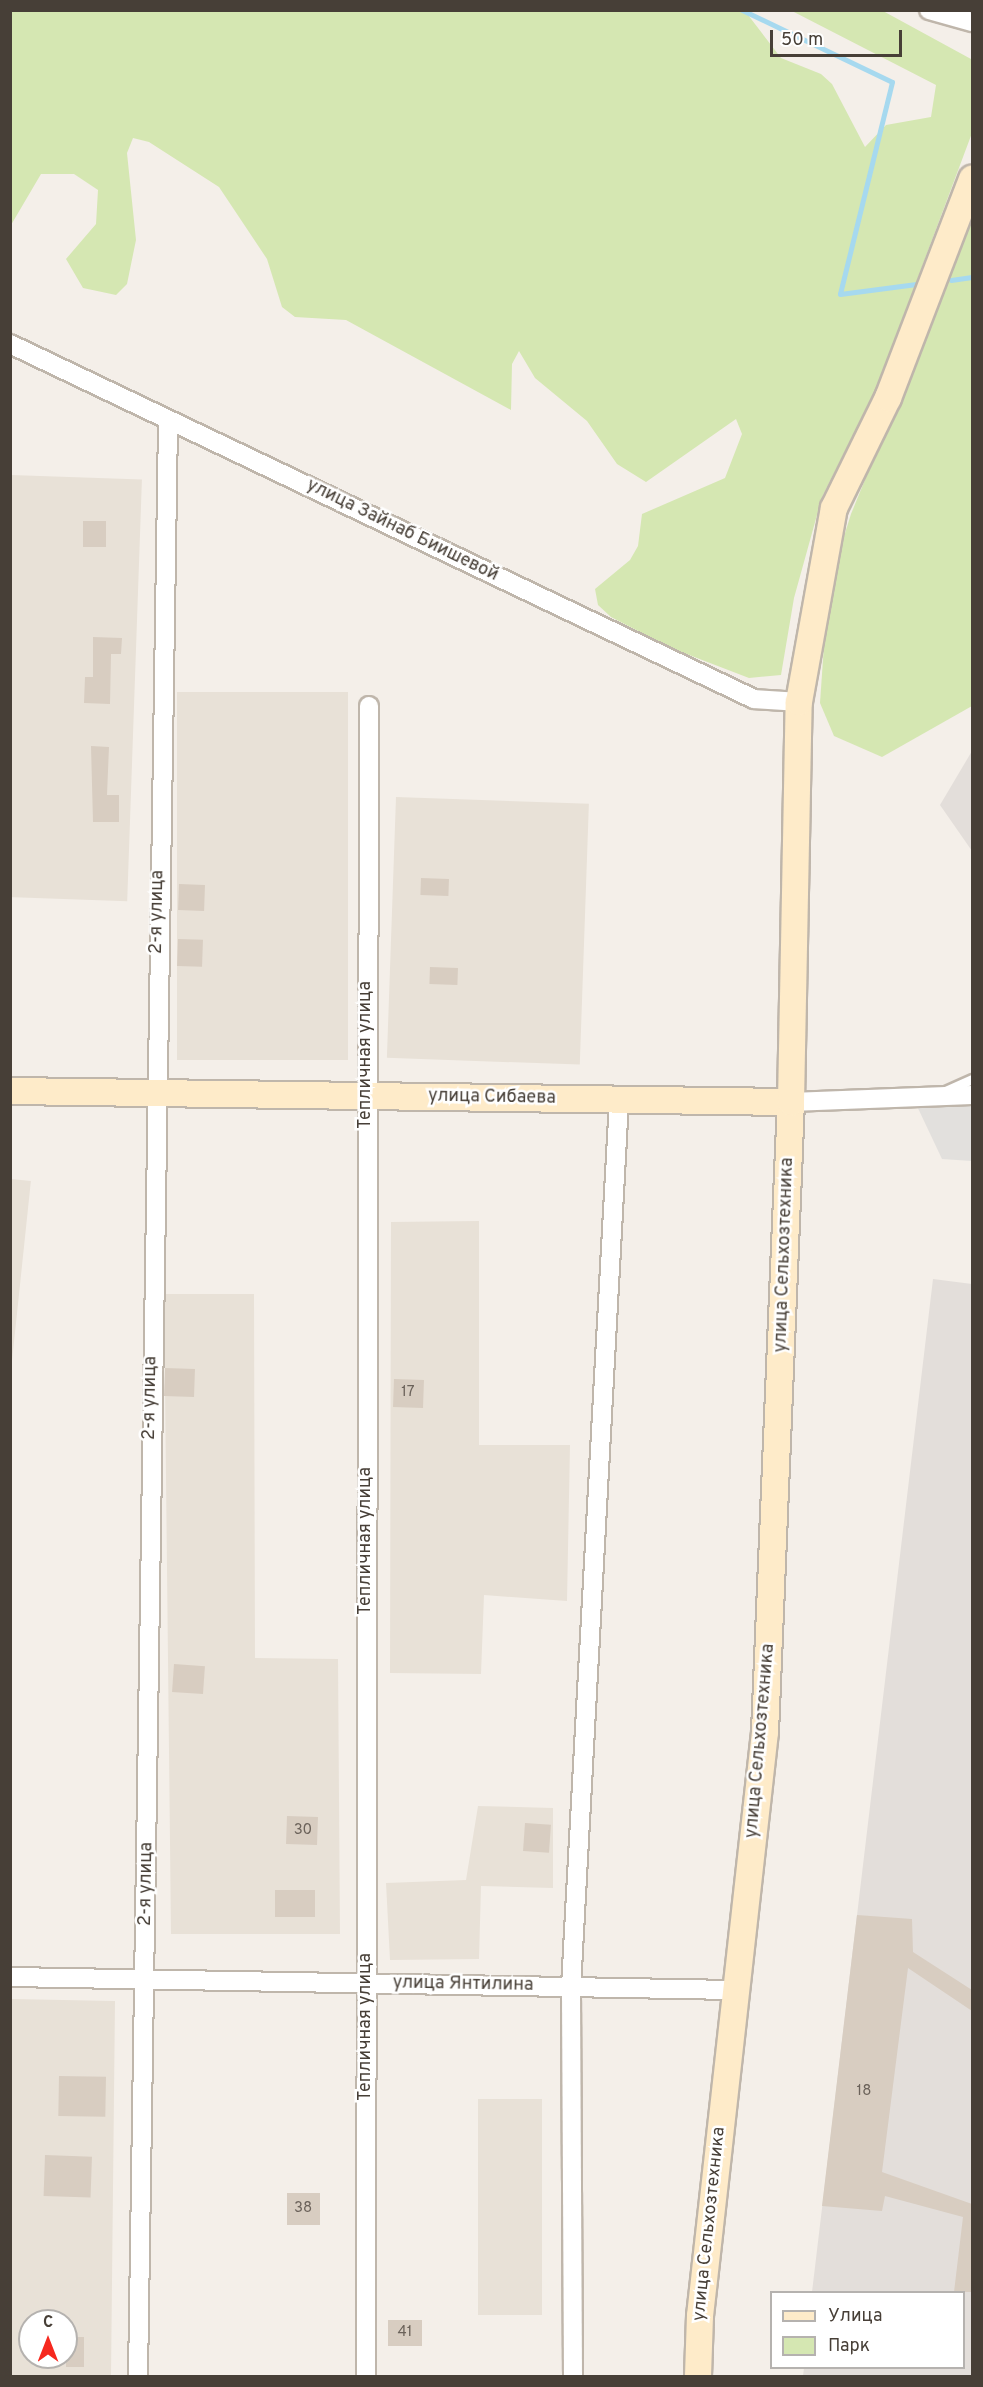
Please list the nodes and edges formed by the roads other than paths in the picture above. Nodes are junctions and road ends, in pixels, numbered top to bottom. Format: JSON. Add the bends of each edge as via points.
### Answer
{"nodes":[{"id":1,"x":929,"y":10,"type":"edge"},
{"id":2,"x":972,"y":22,"type":"edge"},
{"id":3,"x":972,"y":179,"type":"edge"},
{"id":4,"x":10,"y":344,"type":"edge"},
{"id":5,"x":168,"y":420,"type":"junction"},
{"id":6,"x":798,"y":702,"type":"junction"},
{"id":7,"x":369,"y":706,"type":"dead end"},
{"id":8,"x":972,"y":1079,"type":"edge"},
{"id":9,"x":10,"y":1091,"type":"edge"},
{"id":10,"x":154,"y":1092,"type":"junction"},
{"id":11,"x":934,"y":1095,"type":"junction"},
{"id":12,"x":972,"y":1095,"type":"edge"},
{"id":13,"x":366,"y":1096,"type":"junction"},
{"id":14,"x":619,"y":1100,"type":"junction"},
{"id":15,"x":791,"y":1102,"type":"junction"},
{"id":16,"x":10,"y":1977,"type":"edge"},
{"id":17,"x":146,"y":1979,"type":"junction"},
{"id":18,"x":366,"y":1983,"type":"junction"},
{"id":19,"x":571,"y":1987,"type":"junction"},
{"id":20,"x":736,"y":1990,"type":"junction"},
{"id":21,"x":138,"y":2376,"type":"edge"},
{"id":22,"x":366,"y":2376,"type":"edge"},
{"id":23,"x":573,"y":2376,"type":"edge"},
{"id":24,"x":698,"y":2376,"type":"edge"}],
"edges":[{"from":1,"to":2,"type":"street"},
{"from":3,"to":6,"type":"main road","name":"улица Сельхозтехника","via":[[888,398],[834,508]]},
{"from":4,"to":5,"type":"street","name":"улица Зайнаб Биишевой"},
{"from":5,"to":6,"type":"street","name":"улица Зайнаб Биишевой","via":[[754,699]]},
{"from":5,"to":10,"type":"street","name":"2-я улица"},
{"from":6,"to":15,"type":"main road","name":"улица Сельхозтехника"},
{"from":7,"to":13,"type":"street","name":"Тепличная улица"},
{"from":8,"to":11,"type":"lane"},
{"from":9,"to":10,"type":"main road","name":"улица Сибаева"},
{"from":10,"to":13,"type":"main road","name":"улица Сибаева"},
{"from":10,"to":17,"type":"street","name":"2-я улица"},
{"from":11,"to":12,"type":"street","name":"улица Сибаева"},
{"from":11,"to":15,"type":"street","name":"улица Сибаева"},
{"from":13,"to":14,"type":"main road","name":"улица Сибаева"},
{"from":13,"to":18,"type":"street","name":"Тепличная улица"},
{"from":14,"to":15,"type":"main road","name":"улица Сибаева"},
{"from":14,"to":19,"type":"street"},
{"from":15,"to":20,"type":"main road","name":"улица Сельхозтехника","via":[[765,1732]]},
{"from":16,"to":17,"type":"street","name":"улица Янтилина"},
{"from":17,"to":18,"type":"street","name":"улица Янтилина"},
{"from":17,"to":21,"type":"street","name":"2-я улица"},
{"from":18,"to":19,"type":"street","name":"улица Янтилина"},
{"from":18,"to":22,"type":"street","name":"Тепличная улица"},
{"from":19,"to":20,"type":"street","name":"улица Янтилина"},
{"from":19,"to":23,"type":"street"},
{"from":20,"to":24,"type":"main road","name":"улица Сельхозтехника"}]}
